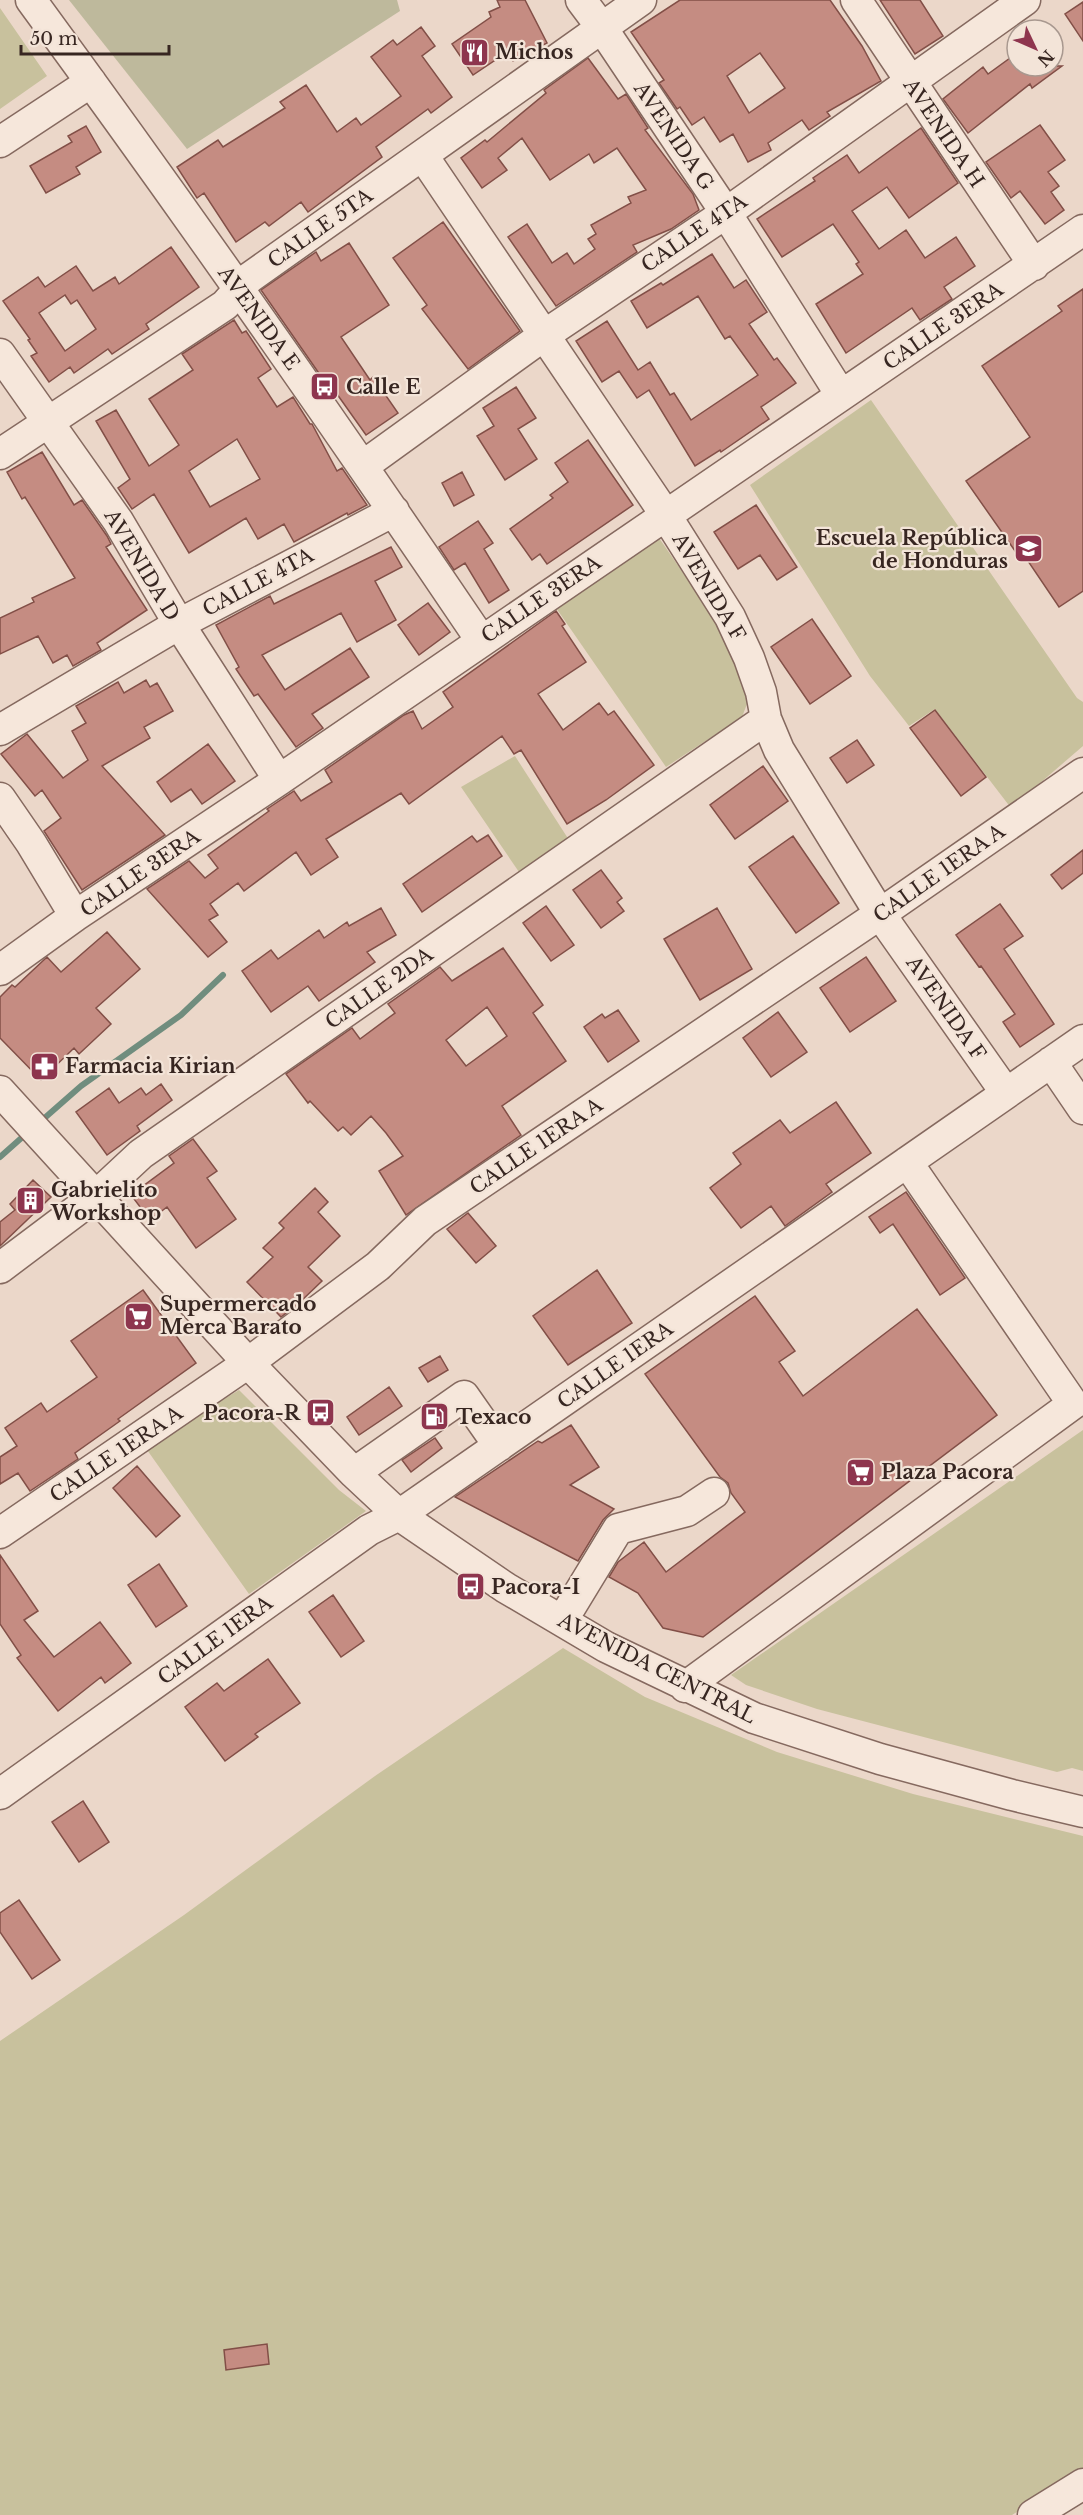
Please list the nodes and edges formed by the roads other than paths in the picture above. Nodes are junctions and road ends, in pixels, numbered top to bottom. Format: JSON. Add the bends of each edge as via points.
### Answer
{"nodes":[{"id":1,"x":31,"y":0,"type":"edge"},
{"id":2,"x":581,"y":0,"type":"edge"},
{"id":3,"x":641,"y":0,"type":"edge"},
{"id":4,"x":856,"y":0,"type":"edge"},
{"id":5,"x":1025,"y":0,"type":"edge"},
{"id":6,"x":602,"y":28,"type":"junction"},
{"id":7,"x":92,"y":82,"type":"junction"},
{"id":8,"x":909,"y":82,"type":"junction"},
{"id":9,"x":0,"y":142,"type":"edge"},
{"id":10,"x":423,"y":156,"type":"junction"},
{"id":11,"x":726,"y":213,"type":"junction"},
{"id":12,"x":1083,"y":230,"type":"edge"},
{"id":13,"x":1034,"y":265,"type":"junction"},
{"id":14,"x":238,"y":291,"type":"junction"},
{"id":15,"x":543,"y":336,"type":"junction"},
{"id":16,"x":0,"y":354,"type":"edge"},
{"id":17,"x":841,"y":396,"type":"junction"},
{"id":18,"x":48,"y":422,"type":"junction"},
{"id":19,"x":0,"y":454,"type":"edge"},
{"id":20,"x":363,"y":466,"type":"junction"},
{"id":21,"x":394,"y":511,"type":"junction"},
{"id":22,"x":665,"y":514,"type":"junction"},
{"id":23,"x":179,"y":624,"type":"junction"},
{"id":24,"x":481,"y":640,"type":"junction"},
{"id":25,"x":766,"y":719,"type":"junction"},
{"id":26,"x":0,"y":730,"type":"edge"},
{"id":27,"x":1083,"y":772,"type":"edge"},
{"id":28,"x":279,"y":780,"type":"junction"},
{"id":29,"x":0,"y":798,"type":"edge"},
{"id":30,"x":880,"y":914,"type":"junction"},
{"id":31,"x":75,"y":916,"type":"junction"},
{"id":32,"x":0,"y":970,"type":"edge"},
{"id":33,"x":1083,"y":1040,"type":"edge"},
{"id":34,"x":1051,"y":1062,"type":"junction"},
{"id":35,"x":1006,"y":1093,"type":"junction"},
{"id":36,"x":9,"y":1100,"type":"edge"},
{"id":37,"x":1082,"y":1107,"type":"edge"},
{"id":38,"x":907,"y":1162,"type":"junction"},
{"id":39,"x":97,"y":1195,"type":"junction"},
{"id":40,"x":0,"y":1268,"type":"edge"},
{"id":41,"x":248,"y":1363,"type":"junction"},
{"id":42,"x":500,"y":1446,"type":"junction"},
{"id":43,"x":354,"y":1473,"type":"junction"},
{"id":44,"x":714,"y":1493,"type":"dead end"},
{"id":45,"x":399,"y":1515,"type":"junction"},
{"id":46,"x":0,"y":1533,"type":"edge"},
{"id":47,"x":562,"y":1621,"type":"junction"},
{"id":48,"x":685,"y":1687,"type":"junction"},
{"id":49,"x":0,"y":1794,"type":"edge"},
{"id":50,"x":1083,"y":1812,"type":"edge"},
{"id":51,"x":1083,"y":2484,"type":"edge"},
{"id":52,"x":1033,"y":2515,"type":"edge"}],
"edges":[{"from":1,"to":7,"type":"street","name":"AVENIDA E"},
{"from":2,"to":6,"type":"street","name":"AVENIDA G"},
{"from":3,"to":6,"type":"street","name":"CALLE 5TA"},
{"from":4,"to":8,"type":"street","name":"AVENIDA H"},
{"from":5,"to":8,"type":"street","name":"CALLE 4TA"},
{"from":6,"to":10,"type":"street","name":"CALLE 5TA"},
{"from":6,"to":11,"type":"street","name":"AVENIDA G"},
{"from":7,"to":9,"type":"street"},
{"from":7,"to":14,"type":"street","name":"AVENIDA E"},
{"from":8,"to":11,"type":"street","name":"CALLE 4TA"},
{"from":8,"to":13,"type":"street","name":"AVENIDA H"},
{"from":10,"to":14,"type":"street","name":"CALLE 5TA","via":[[249,278]]},
{"from":10,"to":15,"type":"street","name":"AVENIDA F"},
{"from":11,"to":15,"type":"street","name":"CALLE 4TA"},
{"from":11,"to":17,"type":"street","name":"AVENIDA G"},
{"from":12,"to":13,"type":"street","name":"CALLE 3ERA"},
{"from":13,"to":17,"type":"street","name":"CALLE 3ERA"},
{"from":14,"to":18,"type":"street","name":"CALLE 5TA","via":[[225,305]]},
{"from":14,"to":20,"type":"street","name":"AVENIDA E"},
{"from":15,"to":20,"type":"street","name":"CALLE 4TA"},
{"from":15,"to":22,"type":"street","name":"AVENIDA F"},
{"from":16,"to":18,"type":"street","name":"AVENIDA D"},
{"from":17,"to":22,"type":"street","name":"CALLE 3ERA"},
{"from":18,"to":19,"type":"street","name":"CALLE 5TA"},
{"from":18,"to":23,"type":"street","name":"AVENIDA D","via":[[118,521]]},
{"from":20,"to":21,"type":"street","name":"AVENIDA E"},
{"from":21,"to":23,"type":"street","name":"CALLE 4TA"},
{"from":21,"to":24,"type":"street","name":"AVENIDA E"},
{"from":22,"to":24,"type":"street","name":"CALLE 3ERA"},
{"from":22,"to":25,"type":"street","name":"AVENIDA F","via":[[730,617],[753,669]]},
{"from":23,"to":26,"type":"street","name":"CALLE 4TA"},
{"from":23,"to":28,"type":"street","name":"AVENIDA D"},
{"from":24,"to":28,"type":"street","name":"CALLE 3ERA"},
{"from":25,"to":30,"type":"street","name":"AVENIDA F","via":[[779,750]]},
{"from":25,"to":39,"type":"street","name":"CALLE 2DA","via":[[141,1154]]},
{"from":27,"to":30,"type":"street","name":"CALLE 1ERA A"},
{"from":28,"to":31,"type":"street","name":"CALLE 3ERA"},
{"from":29,"to":31,"type":"street"},
{"from":30,"to":35,"type":"street","name":"AVENIDA F"},
{"from":30,"to":41,"type":"street","name":"CALLE 1ERA A","via":[[425,1221],[378,1266]]},
{"from":31,"to":32,"type":"street","name":"CALLE 3ERA"},
{"from":33,"to":34,"type":"street","name":"CALLE 1ERA"},
{"from":34,"to":35,"type":"street","name":"CALLE 1ERA"},
{"from":34,"to":37,"type":"street"},
{"from":35,"to":38,"type":"street","name":"CALLE 1ERA"},
{"from":36,"to":39,"type":"street","name":"AVENIDA CENTRAL"},
{"from":38,"to":42,"type":"street","name":"CALLE 1ERA"},
{"from":38,"to":48,"type":"street","via":[[1073,1404]]},
{"from":39,"to":40,"type":"street","name":"CALLE 2DA"},
{"from":39,"to":41,"type":"street","name":"AVENIDA CENTRAL"},
{"from":41,"to":43,"type":"street","name":"AVENIDA CENTRAL"},
{"from":41,"to":46,"type":"street","name":"CALLE 1ERA A"},
{"from":42,"to":43,"type":"street","via":[[464,1396]]},
{"from":42,"to":45,"type":"street","name":"CALLE 1ERA"},
{"from":43,"to":45,"type":"street","name":"AVENIDA CENTRAL"},
{"from":44,"to":47,"type":"street","via":[[687,1510],[618,1529]]},
{"from":45,"to":47,"type":"street","name":"AVENIDA CENTRAL"},
{"from":45,"to":49,"type":"street","name":"CALLE 1ERA","via":[[369,1530]]},
{"from":47,"to":48,"type":"street","name":"AVENIDA CENTRAL"},
{"from":48,"to":50,"type":"street","name":"AVENIDA CENTRAL","via":[[754,1718],[869,1756]]},
{"from":51,"to":52,"type":"street"}]}
